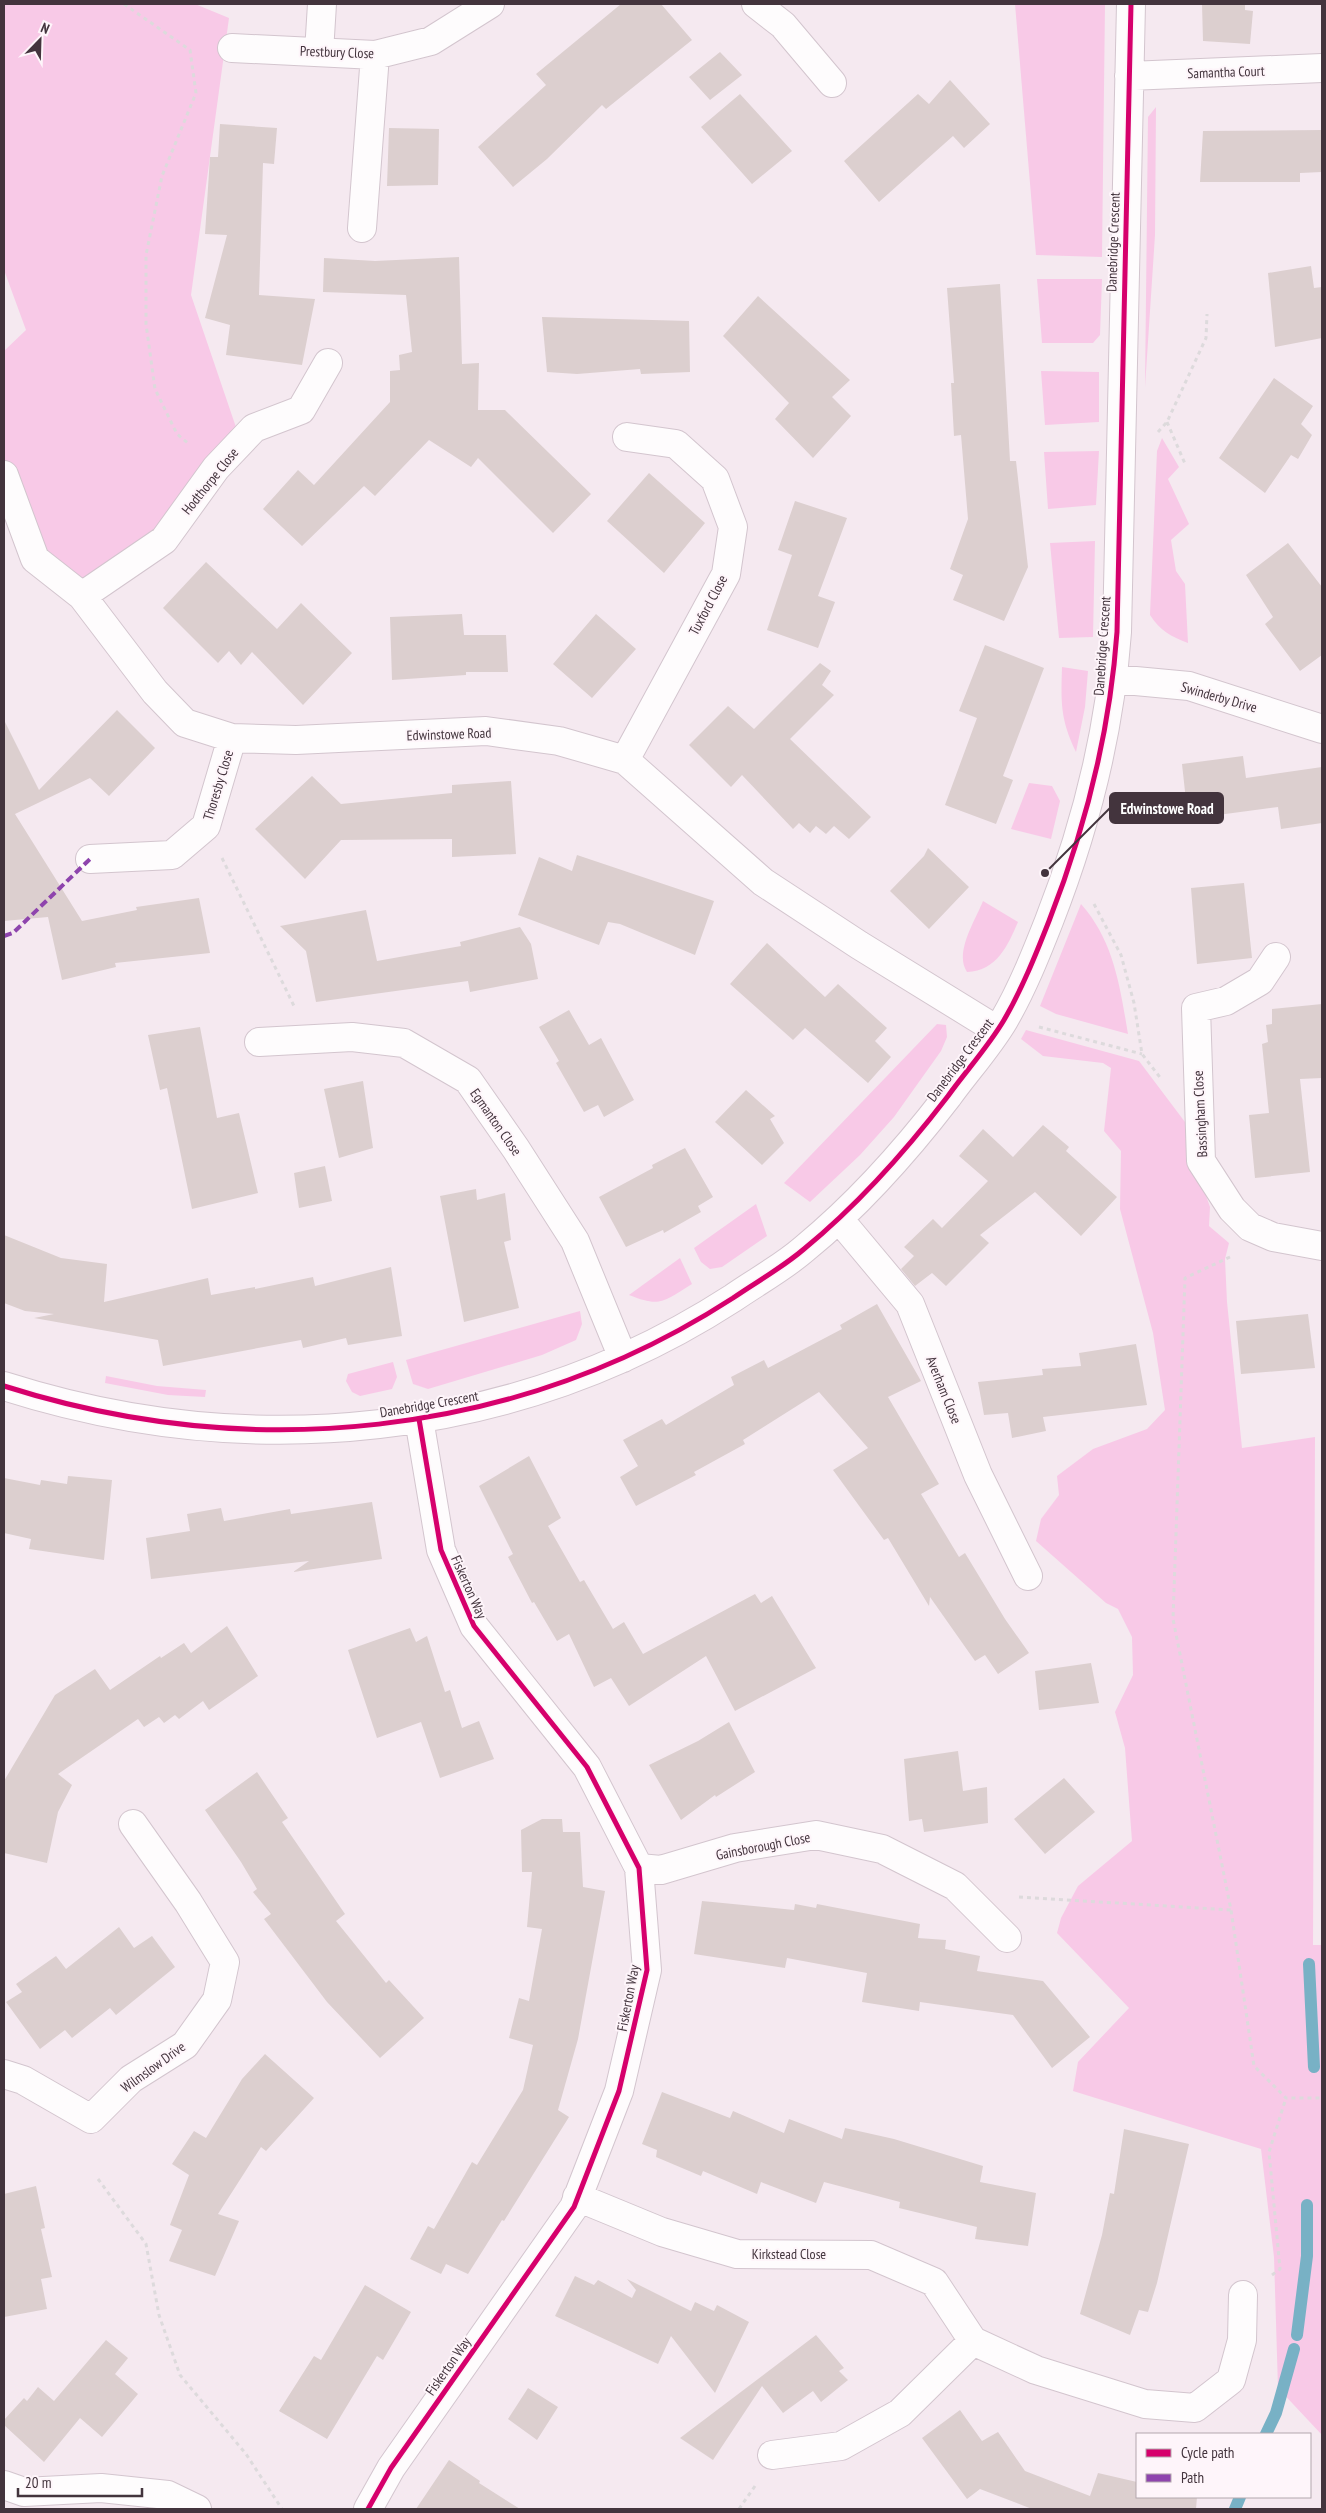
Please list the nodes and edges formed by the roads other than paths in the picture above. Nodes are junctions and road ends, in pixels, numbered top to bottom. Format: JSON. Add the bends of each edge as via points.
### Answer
{"nodes":[{"id":1,"x":322,"y":4,"type":"edge"},
{"id":2,"x":490,"y":4,"type":"edge"},
{"id":3,"x":756,"y":4,"type":"edge"},
{"id":4,"x":1132,"y":4,"type":"edge"},
{"id":5,"x":232,"y":48,"type":"dead end"},
{"id":6,"x":319,"y":52,"type":"junction"},
{"id":7,"x":375,"y":55,"type":"junction"},
{"id":8,"x":1322,"y":68,"type":"edge"},
{"id":9,"x":1130,"y":76,"type":"junction"},
{"id":10,"x":832,"y":83,"type":"dead end"},
{"id":11,"x":362,"y":228,"type":"dead end"},
{"id":12,"x":328,"y":363,"type":"dead end"},
{"id":13,"x":628,"y":437,"type":"dead end"},
{"id":14,"x":4,"y":475,"type":"edge"},
{"id":15,"x":82,"y":596,"type":"junction"},
{"id":16,"x":1114,"y":679,"type":"junction"},
{"id":17,"x":1322,"y":729,"type":"edge"},
{"id":18,"x":232,"y":738,"type":"junction"},
{"id":19,"x":624,"y":760,"type":"junction"},
{"id":20,"x":90,"y":859,"type":"dead end"},
{"id":21,"x":1276,"y":957,"type":"dead end"},
{"id":22,"x":1001,"y":1025,"type":"junction"},
{"id":23,"x":259,"y":1042,"type":"dead end"},
{"id":24,"x":839,"y":1219,"type":"junction"},
{"id":25,"x":1322,"y":1246,"type":"edge"},
{"id":26,"x":623,"y":1358,"type":"junction"},
{"id":27,"x":4,"y":1386,"type":"edge"},
{"id":28,"x":419,"y":1419,"type":"junction"},
{"id":29,"x":1028,"y":1576,"type":"dead end"},
{"id":30,"x":133,"y":1824,"type":"dead end"},
{"id":31,"x":639,"y":1868,"type":"junction"},
{"id":32,"x":1007,"y":1938,"type":"dead end"},
{"id":33,"x":4,"y":2074,"type":"edge"},
{"id":34,"x":577,"y":2197,"type":"junction"},
{"id":35,"x":1243,"y":2295,"type":"road end"},
{"id":36,"x":973,"y":2340,"type":"junction"},
{"id":37,"x":772,"y":2455,"type":"dead end"},
{"id":38,"x":4,"y":2485,"type":"edge"},
{"id":39,"x":197,"y":2509,"type":"edge"},
{"id":40,"x":368,"y":2509,"type":"edge"}],
"edges":[{"from":1,"to":6,"type":"street"},
{"from":2,"to":7,"type":"street","name":"Prestbury Close","via":[[431,41]]},
{"from":3,"to":10,"type":"street","via":[[783,25]]},
{"from":4,"to":9,"type":"street","name":"Danebridge Crescent"},
{"from":5,"to":6,"type":"street","name":"Prestbury Close"},
{"from":6,"to":7,"type":"street","name":"Prestbury Close"},
{"from":7,"to":11,"type":"street"},
{"from":8,"to":9,"type":"street","name":"Samantha Court"},
{"from":9,"to":16,"type":"street","name":"Danebridge Crescent"},
{"from":12,"to":15,"type":"street","name":"Hodthorpe Close","via":[[301,410],[254,428],[216,468],[164,540]]},
{"from":13,"to":19,"type":"street","name":"Tuxford Close","via":[[676,444],[715,479],[733,527],[726,574]]},
{"from":14,"to":15,"type":"street","name":"Edwinstowe Road","via":[[35,559]]},
{"from":15,"to":18,"type":"street","name":"Edwinstowe Road","via":[[155,692],[186,723]]},
{"from":16,"to":17,"type":"street","name":"Swinderby Drive","via":[[1189,686]]},
{"from":16,"to":22,"type":"street","name":"Danebridge Crescent","via":[[1100,757],[1068,874],[1039,948]]},
{"from":18,"to":19,"type":"street","name":"Edwinstowe Road","via":[[296,740],[486,731],[559,742]]},
{"from":18,"to":20,"type":"street","name":"Thoresby Close","via":[[206,826],[172,855]]},
{"from":19,"to":22,"type":"street","name":"Edwinstowe Road","via":[[763,882],[859,945]]},
{"from":21,"to":25,"type":"street","name":"Bassingham Close","via":[[1260,981],[1226,1001],[1196,1008],[1201,1161],[1232,1209],[1250,1227],[1273,1237]]},
{"from":22,"to":24,"type":"street","name":"Danebridge Crescent","via":[[910,1145]]},
{"from":23,"to":26,"type":"street","name":"Egmanton Close","via":[[352,1037],[404,1043],[468,1080],[574,1241]]},
{"from":24,"to":26,"type":"street","name":"Danebridge Crescent","via":[[802,1251],[697,1321]]},
{"from":24,"to":29,"type":"street","name":"Averham Close","via":[[910,1304],[978,1475]]},
{"from":26,"to":28,"type":"street","name":"Danebridge Crescent","via":[[525,1396]]},
{"from":27,"to":28,"type":"street","name":"Danebridge Crescent","via":[[49,1401],[112,1415],[218,1428],[292,1430]]},
{"from":28,"to":31,"type":"street","name":"Fiskerton Way","via":[[440,1550],[474,1626],[587,1767]]},
{"from":30,"to":33,"type":"street","name":"Wilmslow Drive","via":[[225,1962],[217,2000],[185,2045],[131,2079],[91,2119],[23,2080]]},
{"from":31,"to":32,"type":"street","name":"Gainsborough Close","via":[[661,1870],[736,1848],[816,1835],[882,1850],[955,1886]]},
{"from":31,"to":34,"type":"street","name":"Fiskerton Way","via":[[647,1970],[619,2091]]},
{"from":34,"to":36,"type":"street","name":"Kirkstead Close","via":[[662,2232],[737,2254],[870,2255],[934,2282]]},
{"from":34,"to":40,"type":"street","name":"Fiskerton Way","via":[[574,2207],[391,2468]]},
{"from":35,"to":36,"type":"street","via":[[1242,2340],[1231,2380],[1195,2408],[1145,2404],[1036,2370]]},
{"from":36,"to":37,"type":"street","via":[[900,2413],[841,2446]]},
{"from":38,"to":39,"type":"street","via":[[24,2492],[101,2488],[168,2495]]}]}
